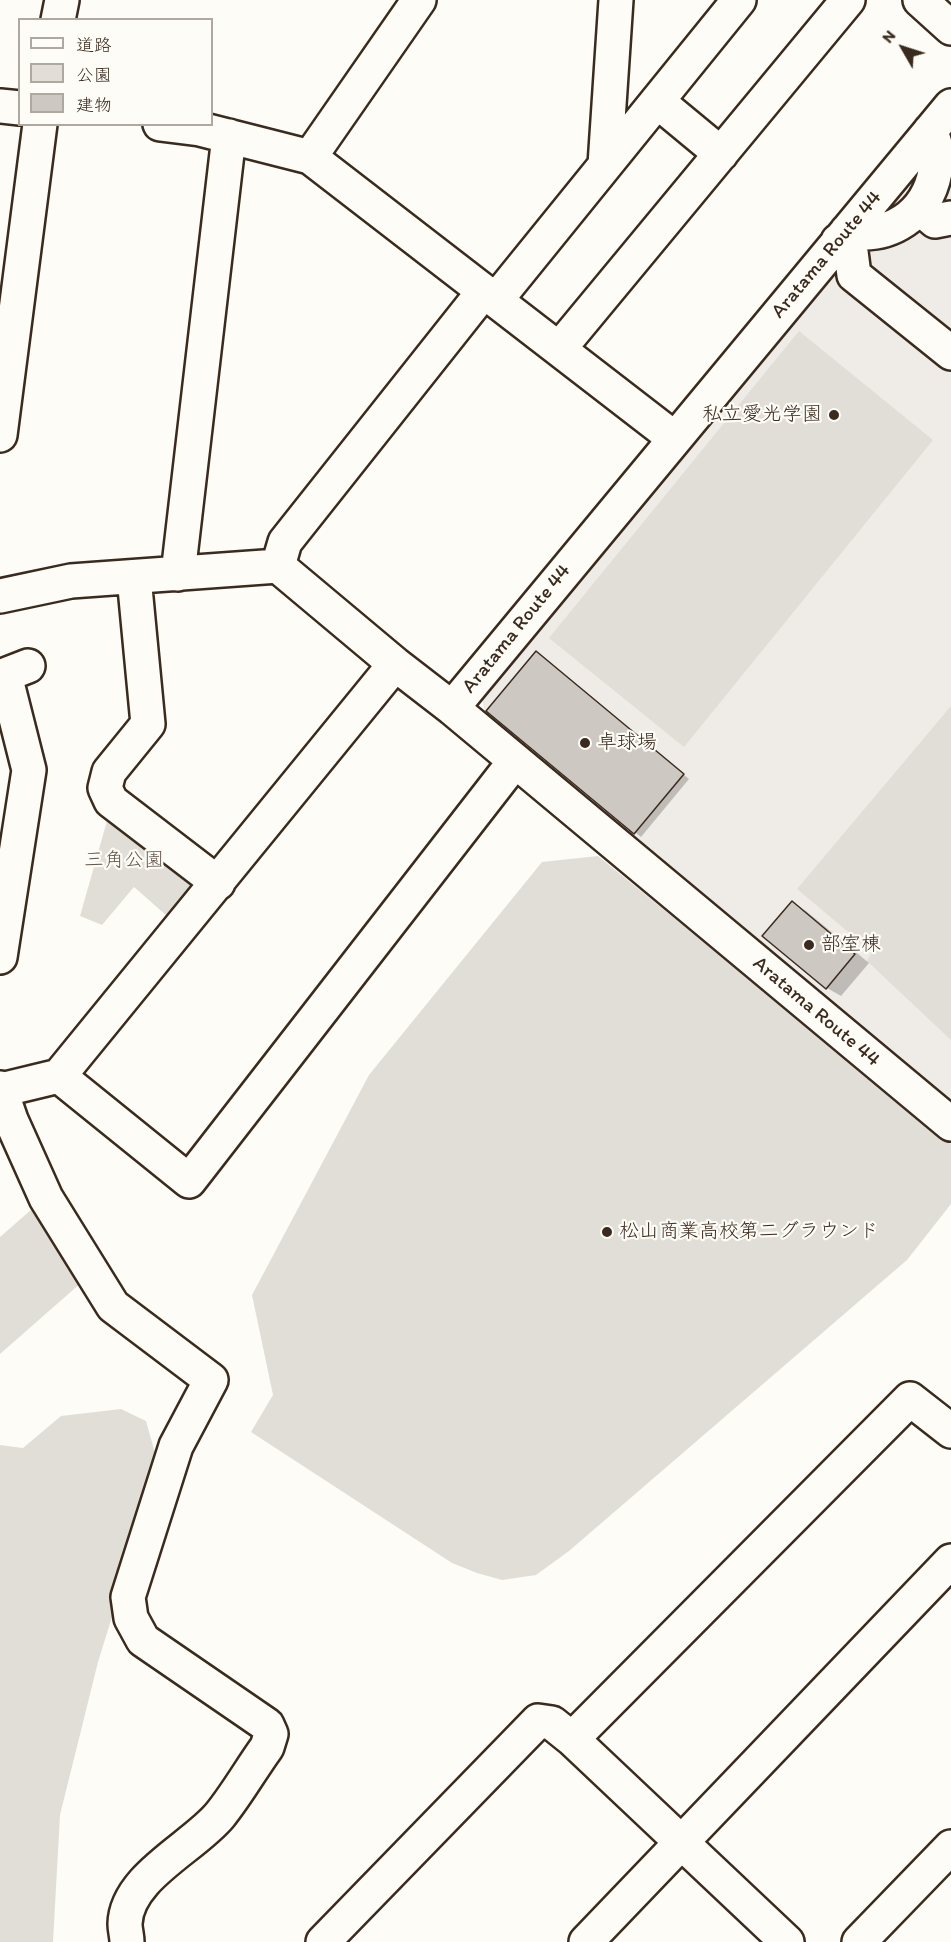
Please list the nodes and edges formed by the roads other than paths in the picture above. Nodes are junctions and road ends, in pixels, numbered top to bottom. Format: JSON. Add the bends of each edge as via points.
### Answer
{"nodes":[{"id":1,"x":62,"y":0,"type":"edge"},
{"id":2,"x":419,"y":0,"type":"edge"},
{"id":3,"x":616,"y":0,"type":"edge"},
{"id":4,"x":739,"y":0,"type":"edge"},
{"id":5,"x":849,"y":0,"type":"edge"},
{"id":6,"x":58,"y":18,"type":"edge"},
{"id":7,"x":657,"y":101,"type":"junction"},
{"id":8,"x":0,"y":106,"type":"edge"},
{"id":9,"x":951,"y":106,"type":"edge"},
{"id":10,"x":18,"y":108,"type":"edge"},
{"id":11,"x":40,"y":126,"type":"edge"},
{"id":12,"x":176,"y":126,"type":"edge"},
{"id":13,"x":930,"y":131,"type":"junction"},
{"id":14,"x":230,"y":136,"type":"junction"},
{"id":15,"x":721,"y":154,"type":"junction"},
{"id":16,"x":309,"y":157,"type":"junction"},
{"id":17,"x":605,"y":165,"type":"junction"},
{"id":18,"x":920,"y":208,"type":"junction"},
{"id":19,"x":951,"y":218,"type":"edge"},
{"id":20,"x":843,"y":236,"type":"junction"},
{"id":21,"x":490,"y":296,"type":"junction"},
{"id":22,"x":559,"y":349,"type":"junction"},
{"id":23,"x":951,"y":353,"type":"edge"},
{"id":24,"x":0,"y":435,"type":"edge"},
{"id":25,"x":674,"y":438,"type":"junction"},
{"id":26,"x":278,"y":566,"type":"junction"},
{"id":27,"x":178,"y":574,"type":"junction"},
{"id":28,"x":134,"y":577,"type":"junction"},
{"id":29,"x":0,"y":596,"type":"edge"},
{"id":30,"x":395,"y":664,"type":"junction"},
{"id":31,"x":28,"y":666,"type":"dead end"},
{"id":32,"x":452,"y":708,"type":"junction"},
{"id":33,"x":514,"y":761,"type":"junction"},
{"id":34,"x":13,"y":789,"type":"edge"},
{"id":35,"x":218,"y":883,"type":"junction"},
{"id":36,"x":0,"y":957,"type":"edge"},
{"id":37,"x":59,"y":1076,"type":"junction"},
{"id":38,"x":0,"y":1089,"type":"edge"},
{"id":39,"x":951,"y":1124,"type":"edge"},
{"id":40,"x":951,"y":1431,"type":"edge"},
{"id":41,"x":951,"y":1561,"type":"edge"},
{"id":42,"x":572,"y":1739,"type":"junction"},
{"id":43,"x":680,"y":1842,"type":"junction"},
{"id":44,"x":951,"y":1847,"type":"edge"},
{"id":45,"x":127,"y":1942,"type":"edge"},
{"id":46,"x":323,"y":1942,"type":"edge"},
{"id":47,"x":586,"y":1942,"type":"edge"},
{"id":48,"x":787,"y":1942,"type":"edge"},
{"id":49,"x":859,"y":1942,"type":"edge"}],
"edges":[{"from":1,"to":6,"type":"street"},
{"from":2,"to":16,"type":"street"},
{"from":3,"to":17,"type":"street"},
{"from":4,"to":7,"type":"street"},
{"from":5,"to":15,"type":"street"},
{"from":7,"to":15,"type":"street"},
{"from":7,"to":17,"type":"street"},
{"from":8,"to":10,"type":"street"},
{"from":9,"to":13,"type":"street","name":"Aratama Route 44"},
{"from":11,"to":24,"type":"street"},
{"from":12,"to":14,"type":"street"},
{"from":13,"to":18,"type":"street","via":[[937,162],[932,186]]},
{"from":13,"to":20,"type":"street","name":"Aratama Route 44"},
{"from":14,"to":16,"type":"street"},
{"from":14,"to":27,"type":"street"},
{"from":15,"to":22,"type":"street"},
{"from":16,"to":21,"type":"street"},
{"from":17,"to":21,"type":"street"},
{"from":18,"to":19,"type":"street","via":[[935,221]]},
{"from":18,"to":20,"type":"street","via":[[903,223],[882,232]]},
{"from":20,"to":23,"type":"street","via":[[851,252],[854,275]]},
{"from":20,"to":25,"type":"street","name":"Aratama Route 44"},
{"from":21,"to":22,"type":"street"},
{"from":21,"to":26,"type":"street","via":[[285,542]]},
{"from":22,"to":25,"type":"street"},
{"from":25,"to":32,"type":"street","name":"Aratama Route 44"},
{"from":26,"to":27,"type":"street"},
{"from":26,"to":30,"type":"street"},
{"from":27,"to":28,"type":"street"},
{"from":28,"to":29,"type":"street","via":[[71,581]]},
{"from":28,"to":35,"type":"street","via":[[148,724],[109,772],[105,788],[111,801]]},
{"from":30,"to":32,"type":"street"},
{"from":30,"to":35,"type":"street"},
{"from":31,"to":34,"type":"street","via":[[5,675],[29,770]]},
{"from":32,"to":33,"type":"street","name":"Aratama Route 44"},
{"from":33,"to":37,"type":"street","via":[[189,1181]]},
{"from":33,"to":39,"type":"street","name":"Aratama Route 44"},
{"from":34,"to":36,"type":"street"},
{"from":35,"to":37,"type":"street"},
{"from":37,"to":38,"type":"street"},
{"from":38,"to":45,"type":"street","via":[[46,1198],[113,1306],[211,1380],[176,1446],[128,1596],[131,1618],[143,1640],[267,1725],[271,1734],[267,1747],[220,1815],[165,1862],[136,1894],[125,1922]]},
{"from":40,"to":42,"type":"street","via":[[910,1399]]},
{"from":41,"to":43,"type":"street"},
{"from":42,"to":43,"type":"street"},
{"from":42,"to":46,"type":"street","via":[[552,1723],[538,1721]]},
{"from":43,"to":47,"type":"street"},
{"from":43,"to":48,"type":"street"},
{"from":44,"to":49,"type":"street"}]}
